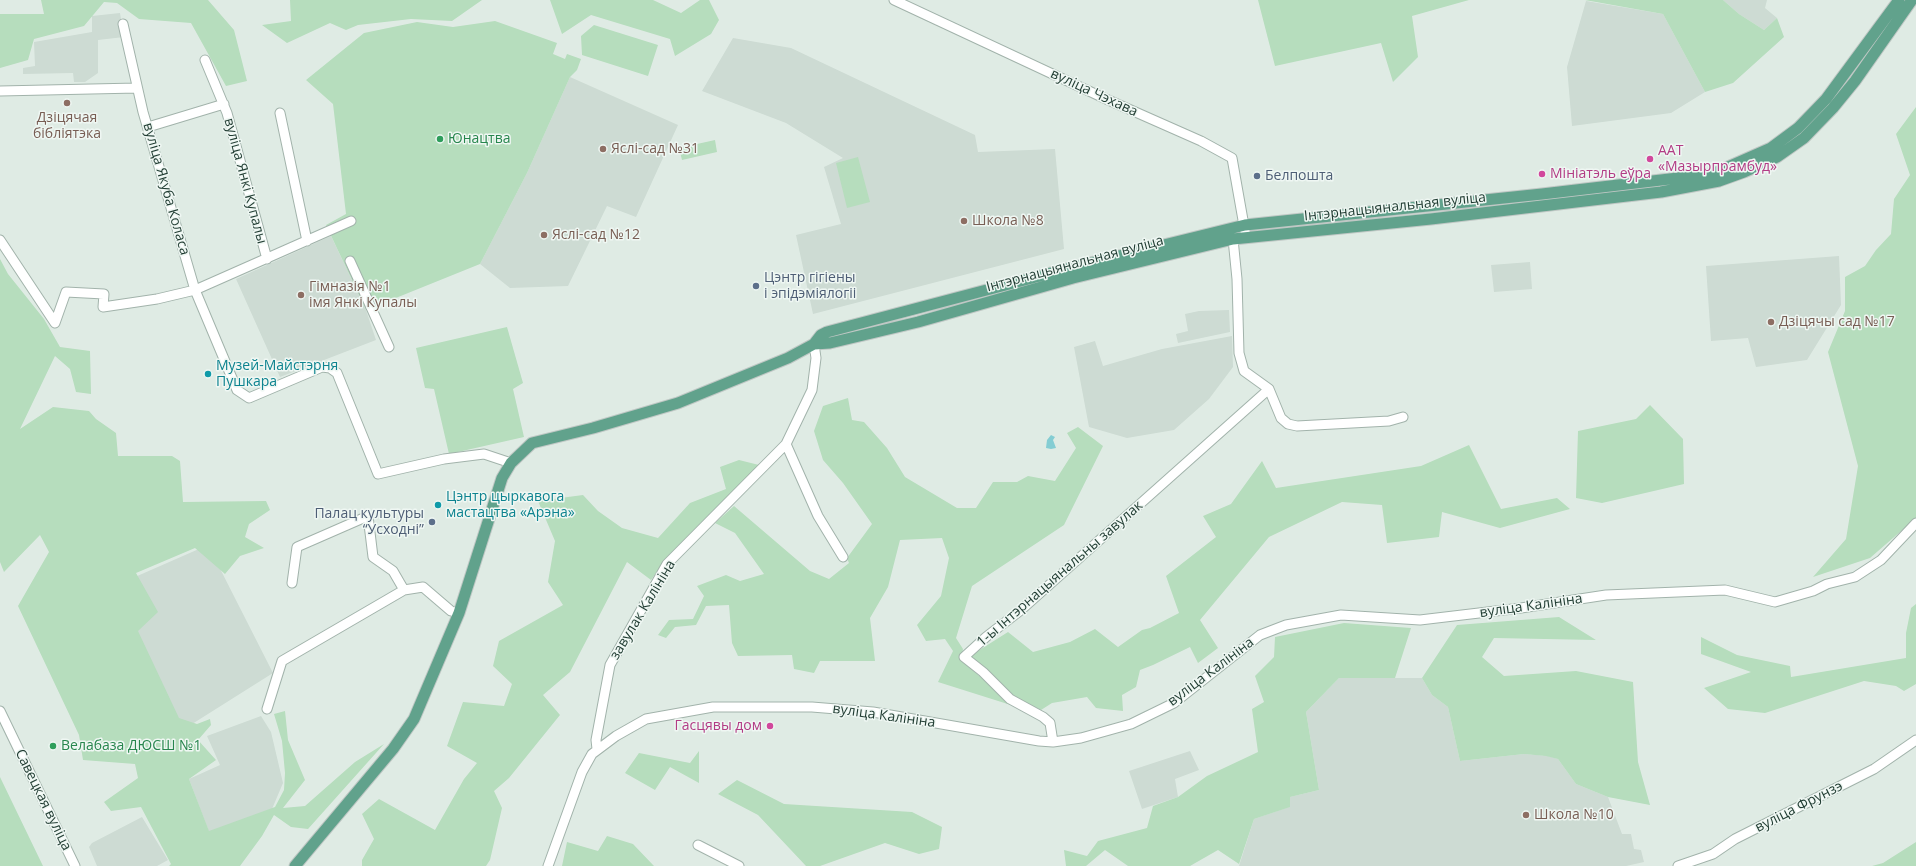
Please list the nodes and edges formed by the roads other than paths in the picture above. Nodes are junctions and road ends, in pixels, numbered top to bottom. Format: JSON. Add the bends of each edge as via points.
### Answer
{"nodes":[{"id":1,"x":894,"y":0,"type":"edge"},
{"id":2,"x":1899,"y":0,"type":"edge"},
{"id":3,"x":1912,"y":0,"type":"edge"},
{"id":4,"x":123,"y":24,"type":"dead end"},
{"id":5,"x":204,"y":60,"type":"dead end"},
{"id":6,"x":137,"y":88,"type":"junction"},
{"id":7,"x":0,"y":91,"type":"edge"},
{"id":8,"x":224,"y":104,"type":"junction"},
{"id":9,"x":280,"y":113,"type":"dead end"},
{"id":10,"x":148,"y":127,"type":"junction"},
{"id":11,"x":1742,"y":167,"type":"junction"},
{"id":12,"x":1542,"y":200,"type":"junction"},
{"id":13,"x":351,"y":221,"type":"dead end"},
{"id":14,"x":1245,"y":225,"type":"junction"},
{"id":15,"x":1246,"y":237,"type":"junction"},
{"id":16,"x":1233,"y":239,"type":"junction"},
{"id":17,"x":0,"y":240,"type":"edge"},
{"id":18,"x":307,"y":241,"type":"junction"},
{"id":19,"x":267,"y":259,"type":"junction"},
{"id":20,"x":350,"y":261,"type":"dead end"},
{"id":21,"x":1071,"y":273,"type":"junction"},
{"id":22,"x":195,"y":290,"type":"junction"},
{"id":23,"x":814,"y":344,"type":"junction"},
{"id":24,"x":389,"y":347,"type":"dead end"},
{"id":25,"x":1269,"y":390,"type":"junction"},
{"id":26,"x":1403,"y":417,"type":"dead end"},
{"id":27,"x":786,"y":444,"type":"junction"},
{"id":28,"x":511,"y":463,"type":"junction"},
{"id":29,"x":1916,"y":523,"type":"edge"},
{"id":30,"x":843,"y":557,"type":"dead end"},
{"id":31,"x":292,"y":583,"type":"dead end"},
{"id":32,"x":404,"y":590,"type":"junction"},
{"id":33,"x":459,"y":613,"type":"junction"},
{"id":34,"x":267,"y":709,"type":"dead end"},
{"id":35,"x":0,"y":711,"type":"edge"},
{"id":36,"x":1916,"y":740,"type":"edge"},
{"id":37,"x":1054,"y":742,"type":"junction"},
{"id":38,"x":597,"y":749,"type":"junction"},
{"id":39,"x":698,"y":845,"type":"dead end"},
{"id":40,"x":75,"y":866,"type":"edge"},
{"id":41,"x":295,"y":866,"type":"edge"},
{"id":42,"x":548,"y":866,"type":"edge"},
{"id":43,"x":739,"y":866,"type":"edge"},
{"id":44,"x":1678,"y":866,"type":"edge"}],
"edges":[{"from":1,"to":14,"type":"street","name":"вуліца Чэхава","via":[[1201,141],[1232,158]]},
{"from":2,"to":11,"type":"main road","name":"Інтэрнацыянальная вуліца","via":[[1826,99],[1798,128]]},
{"from":3,"to":11,"type":"main road","name":"Інтэрнацыянальная вуліца","via":[[1855,81],[1804,138],[1777,157]]},
{"from":4,"to":6,"type":"street","name":"вуліца Якуба Коласа"},
{"from":5,"to":8,"type":"street","name":"вуліца Янкі Купалы"},
{"from":6,"to":7,"type":"street"},
{"from":6,"to":10,"type":"street","name":"вуліца Якуба Коласа"},
{"from":8,"to":10,"type":"street","name":"вуліца Янкі Купалы"},
{"from":8,"to":19,"type":"street","name":"вуліца Янкі Купалы"},
{"from":9,"to":18,"type":"street"},
{"from":10,"to":22,"type":"street","name":"вуліца Якуба Коласа"},
{"from":11,"to":12,"type":"main road","name":"Інтэрнацыянальная вуліца","via":[[1711,183],[1662,192]]},
{"from":12,"to":14,"type":"main road","name":"Інтэрнацыянальная вуліца"},
{"from":12,"to":15,"type":"main road","name":"Інтэрнацыянальная вуліца","via":[[1431,219]]},
{"from":13,"to":18,"type":"street"},
{"from":14,"to":15,"type":"street"},
{"from":14,"to":21,"type":"main road","name":"Інтэрнацыянальная вуліца"},
{"from":15,"to":16,"type":"main road","name":"Інтэрнацыянальная вуліца"},
{"from":16,"to":21,"type":"main road","name":"Інтэрнацыянальная вуліца"},
{"from":16,"to":25,"type":"street","via":[[1239,353],[1244,372]]},
{"from":17,"to":22,"type":"street","via":[[55,323],[66,292],[104,294],[103,307]]},
{"from":18,"to":19,"type":"street"},
{"from":19,"to":22,"type":"street"},
{"from":20,"to":24,"type":"street"},
{"from":21,"to":23,"type":"main road","name":"Інтэрнацыянальная вуліца","via":[[918,322],[830,343]]},
{"from":22,"to":28,"type":"street","name":"вуліца Якуба Коласа","via":[[237,390],[249,398],[322,367],[330,368],[337,373],[378,474],[444,459],[484,454]]},
{"from":23,"to":27,"type":"street","name":"завулак Калініна","via":[[816,358],[812,390]]},
{"from":23,"to":28,"type":"main road","name":"Інтэрнацыянальная вуліца","via":[[788,358],[678,403],[532,443]]},
{"from":25,"to":26,"type":"street","via":[[1281,418],[1288,424],[1297,426],[1389,421]]},
{"from":25,"to":37,"type":"street","name":"1-ы Інтэрнацыянальны завулак","via":[[1022,610],[964,657],[1010,699],[1050,723]]},
{"from":27,"to":30,"type":"street","via":[[818,516]]},
{"from":27,"to":38,"type":"street","name":"завулак Калініна","via":[[667,564],[610,665],[596,740]]},
{"from":28,"to":33,"type":"main road","name":"Інтэрнацыянальная вуліца","via":[[502,478]]},
{"from":29,"to":37,"type":"street","name":"вуліца Калініна","via":[[1881,560],[1855,577],[1775,602],[1726,590],[1606,595],[1420,620],[1341,615],[1286,625],[1260,635],[1174,703],[1131,724],[1081,738]]},
{"from":31,"to":32,"type":"street","via":[[297,547],[368,516],[373,558],[393,571]]},
{"from":32,"to":33,"type":"street","via":[[423,587],[451,610]]},
{"from":32,"to":34,"type":"street","via":[[282,662]]},
{"from":33,"to":41,"type":"main road","name":"Інтэрнацыянальная вуліца","via":[[422,703],[404,735]]},
{"from":35,"to":40,"type":"street","name":"Савецкая вуліца"},
{"from":36,"to":44,"type":"street","name":"вуліца Фрунзэ","via":[[1874,769],[1735,839],[1713,854]]},
{"from":37,"to":38,"type":"street","name":"вуліца Калініна","via":[[873,712],[812,707],[713,707],[646,719],[634,724]]},
{"from":38,"to":42,"type":"street","name":"вуліца Калініна","via":[[582,772]]},
{"from":39,"to":43,"type":"street"}]}
